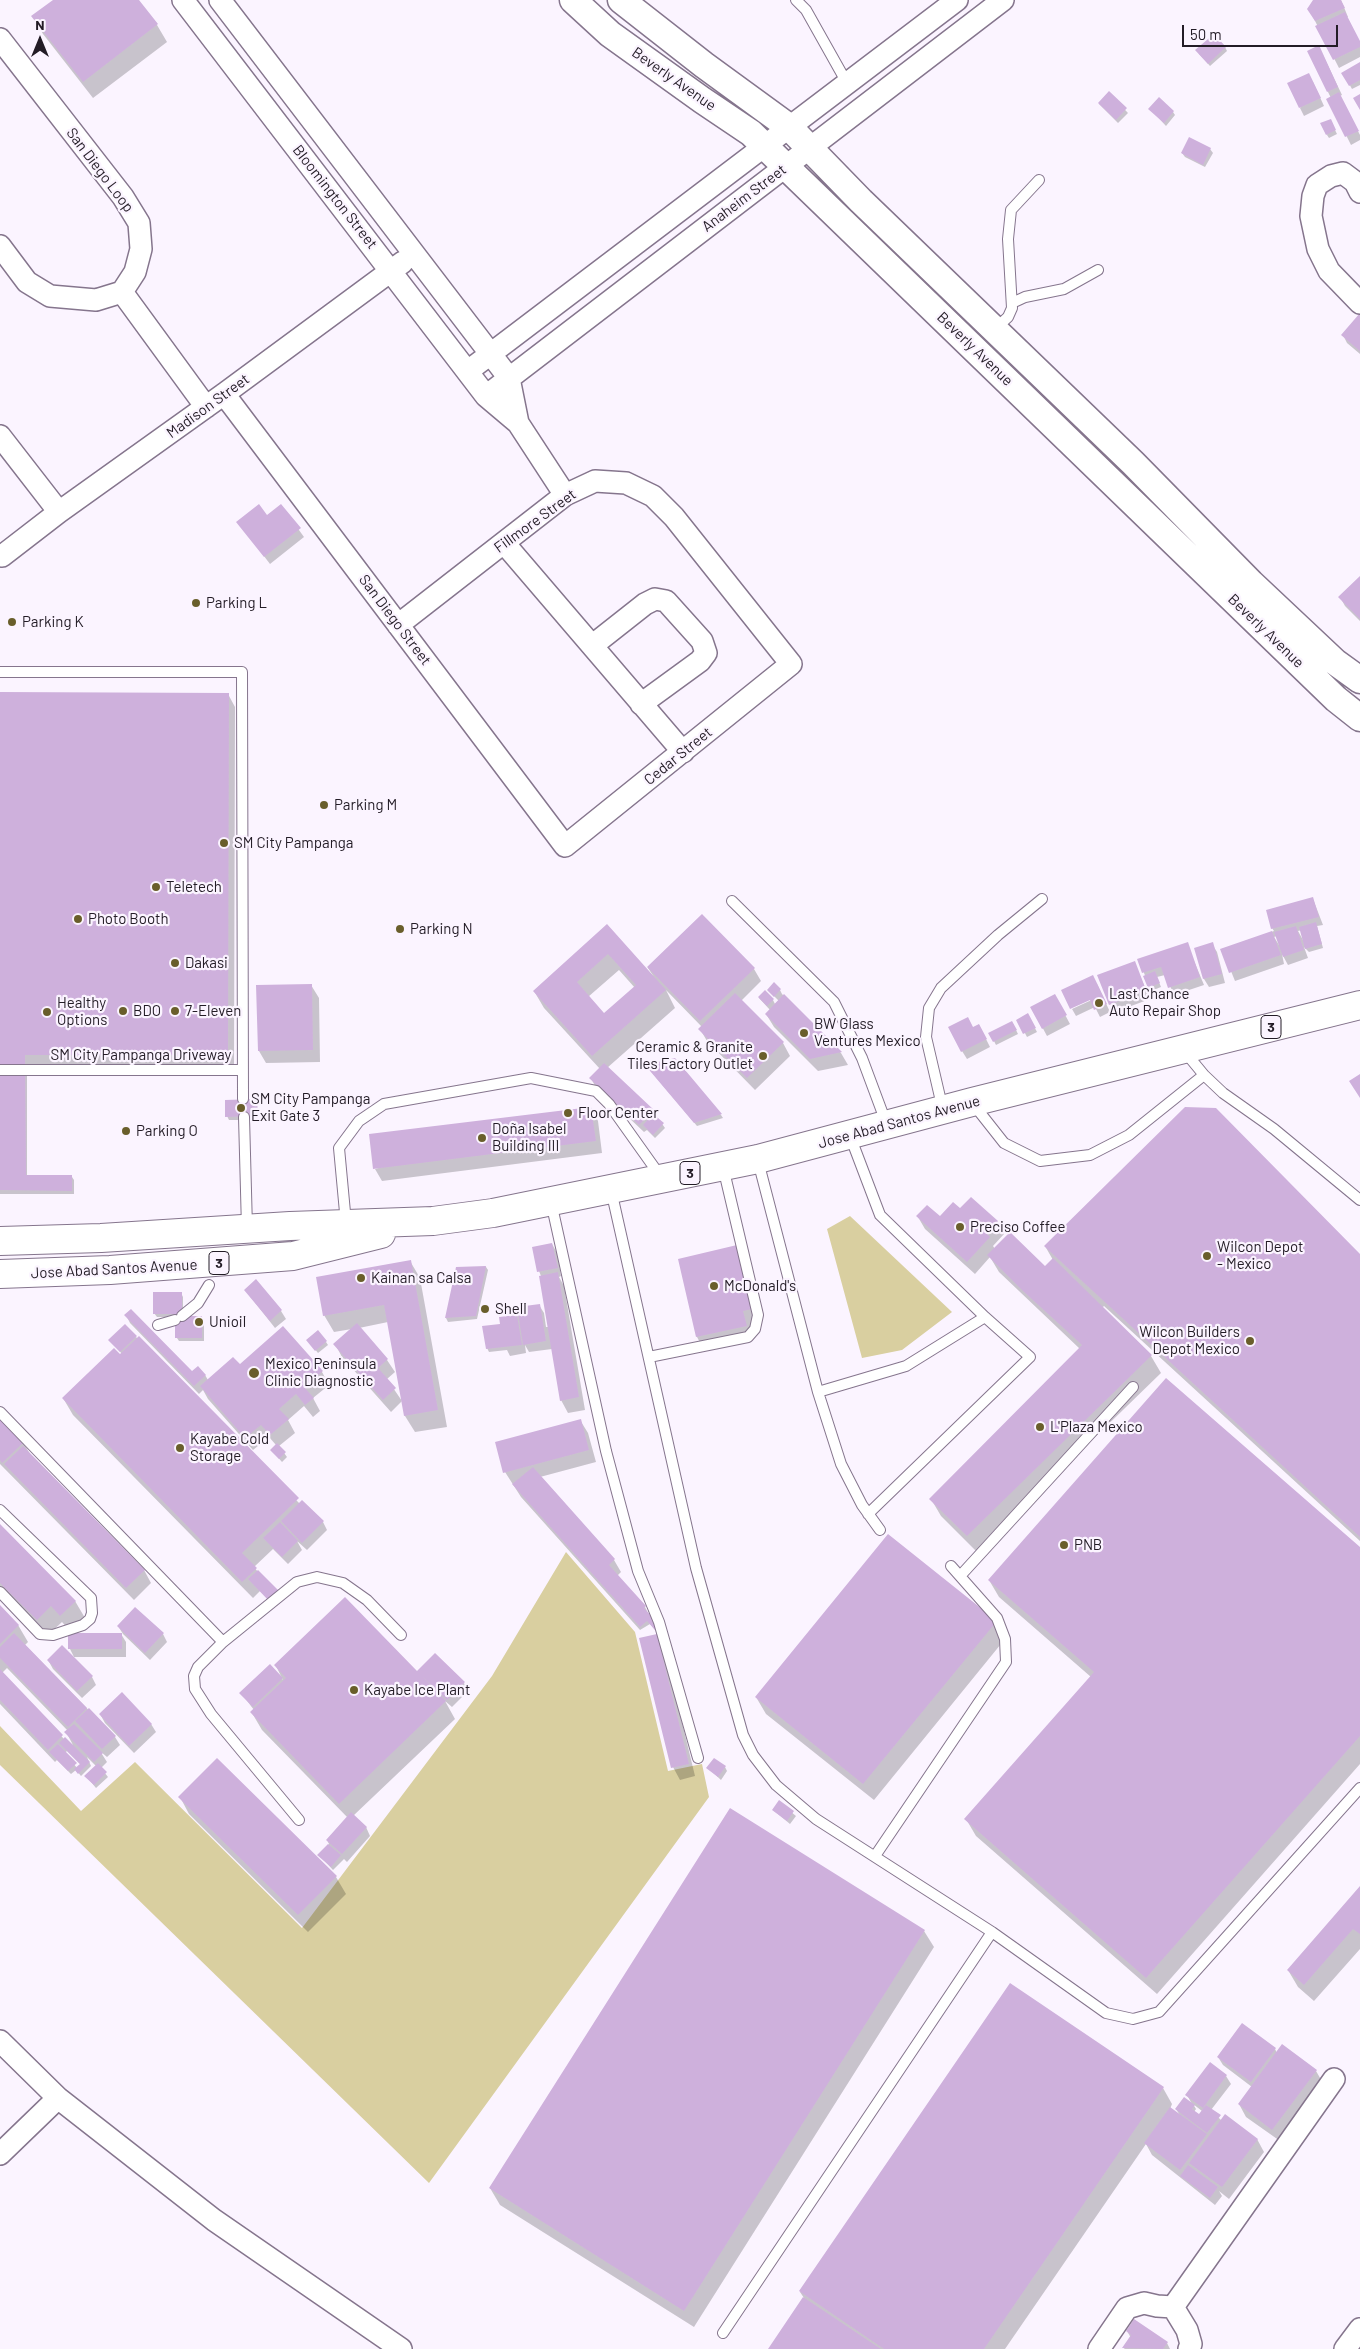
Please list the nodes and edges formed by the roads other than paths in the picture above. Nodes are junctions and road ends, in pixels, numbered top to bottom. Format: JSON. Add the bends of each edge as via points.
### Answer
{"nodes":[{"id":1,"x":183,"y":0,"type":"edge"},
{"id":2,"x":220,"y":0,"type":"edge"},
{"id":3,"x":573,"y":0,"type":"edge"},
{"id":4,"x":621,"y":0,"type":"edge"},
{"id":5,"x":796,"y":0,"type":"edge"},
{"id":6,"x":957,"y":0,"type":"edge"},
{"id":7,"x":1002,"y":0,"type":"edge"},
{"id":8,"x":0,"y":39,"type":"edge"},
{"id":9,"x":847,"y":83,"type":"junction"},
{"id":10,"x":790,"y":127,"type":"junction"},
{"id":11,"x":765,"y":146,"type":"junction"},
{"id":12,"x":809,"y":148,"type":"junction"},
{"id":13,"x":786,"y":166,"type":"junction"},
{"id":14,"x":1039,"y":180,"type":"dead end"},
{"id":15,"x":1360,"y":192,"type":"edge"},
{"id":16,"x":0,"y":246,"type":"edge"},
{"id":17,"x":413,"y":254,"type":"junction"},
{"id":18,"x":1098,"y":270,"type":"dead end"},
{"id":19,"x":392,"y":271,"type":"junction"},
{"id":20,"x":122,"y":292,"type":"junction"},
{"id":21,"x":1012,"y":303,"type":"junction"},
{"id":22,"x":1360,"y":303,"type":"edge"},
{"id":23,"x":994,"y":329,"type":"junction"},
{"id":24,"x":490,"y":354,"type":"junction"},
{"id":25,"x":468,"y":371,"type":"junction"},
{"id":26,"x":509,"y":378,"type":"junction"},
{"id":27,"x":224,"y":394,"type":"junction"},
{"id":28,"x":486,"y":396,"type":"junction"},
{"id":29,"x":206,"y":407,"type":"junction"},
{"id":30,"x":518,"y":423,"type":"junction"},
{"id":31,"x":0,"y":436,"type":"edge"},
{"id":32,"x":565,"y":494,"type":"junction"},
{"id":33,"x":59,"y":512,"type":"junction"},
{"id":34,"x":504,"y":543,"type":"junction"},
{"id":35,"x":2,"y":556,"type":"dead end"},
{"id":36,"x":398,"y":625,"type":"junction"},
{"id":37,"x":594,"y":645,"type":"junction"},
{"id":38,"x":791,"y":664,"type":"joint"},
{"id":39,"x":0,"y":672,"type":"edge"},
{"id":40,"x":1360,"y":680,"type":"edge"},
{"id":41,"x":641,"y":704,"type":"junction"},
{"id":42,"x":1360,"y":718,"type":"edge"},
{"id":43,"x":683,"y":752,"type":"junction"},
{"id":44,"x":565,"y":846,"type":"joint"},
{"id":45,"x":1042,"y":899,"type":"dead end"},
{"id":46,"x":732,"y":901,"type":"dead end"},
{"id":47,"x":1360,"y":1005,"type":"edge"},
{"id":48,"x":1183,"y":1049,"type":"junction"},
{"id":49,"x":0,"y":1070,"type":"edge"},
{"id":50,"x":242,"y":1070,"type":"junction"},
{"id":51,"x":1204,"y":1075,"type":"junction"},
{"id":52,"x":243,"y":1099,"type":"dead end"},
{"id":53,"x":972,"y":1102,"type":"junction"},
{"id":54,"x":944,"y":1111,"type":"junction"},
{"id":55,"x":244,"y":1117,"type":"dead end"},
{"id":56,"x":887,"y":1126,"type":"junction"},
{"id":57,"x":850,"y":1135,"type":"junction"},
{"id":58,"x":758,"y":1159,"type":"junction"},
{"id":59,"x":722,"y":1167,"type":"junction"},
{"id":60,"x":662,"y":1179,"type":"junction"},
{"id":61,"x":611,"y":1189,"type":"junction"},
{"id":62,"x":1360,"y":1200,"type":"edge"},
{"id":63,"x":551,"y":1201,"type":"junction"},
{"id":64,"x":434,"y":1221,"type":"junction"},
{"id":65,"x":346,"y":1224,"type":"junction"},
{"id":66,"x":247,"y":1229,"type":"junction"},
{"id":67,"x":38,"y":1240,"type":"junction"},
{"id":68,"x":0,"y":1241,"type":"edge"},
{"id":69,"x":39,"y":1273,"type":"junction"},
{"id":70,"x":0,"y":1274,"type":"edge"},
{"id":71,"x":209,"y":1285,"type":"dead end"},
{"id":72,"x":985,"y":1317,"type":"junction"},
{"id":73,"x":158,"y":1325,"type":"dead end"},
{"id":74,"x":649,"y":1357,"type":"junction"},
{"id":75,"x":1133,"y":1387,"type":"dead end"},
{"id":76,"x":818,"y":1392,"type":"junction"},
{"id":77,"x":0,"y":1412,"type":"edge"},
{"id":78,"x":0,"y":1510,"type":"edge"},
{"id":79,"x":868,"y":1514,"type":"junction"},
{"id":80,"x":880,"y":1530,"type":"dead end"},
{"id":81,"x":951,"y":1566,"type":"dead end"},
{"id":82,"x":960,"y":1575,"type":"junction"},
{"id":83,"x":0,"y":1592,"type":"edge"},
{"id":84,"x":401,"y":1635,"type":"dead end"},
{"id":85,"x":223,"y":1642,"type":"junction"},
{"id":86,"x":698,"y":1758,"type":"dead end"},
{"id":87,"x":1360,"y":1788,"type":"edge"},
{"id":88,"x":299,"y":1820,"type":"dead end"},
{"id":89,"x":875,"y":1856,"type":"junction"},
{"id":90,"x":992,"y":1932,"type":"junction"},
{"id":91,"x":0,"y":2041,"type":"edge"},
{"id":92,"x":1334,"y":2079,"type":"dead end"},
{"id":93,"x":58,"y":2098,"type":"junction"},
{"id":94,"x":0,"y":2154,"type":"edge"},
{"id":95,"x":1173,"y":2307,"type":"junction"},
{"id":96,"x":1360,"y":2329,"type":"edge"},
{"id":97,"x":722,"y":2333,"type":"dead end"},
{"id":98,"x":401,"y":2349,"type":"edge"},
{"id":99,"x":1099,"y":2349,"type":"edge"},
{"id":100,"x":1190,"y":2349,"type":"edge"},
{"id":101,"x":1345,"y":2349,"type":"edge"}],
"edges":[{"from":1,"to":19,"type":"street","name":"Bloomington Street"},
{"from":2,"to":17,"type":"street","name":"Bloomington Street"},
{"from":3,"to":11,"type":"street","name":"Beverly Avenue","via":[[610,34],[752,133]]},
{"from":4,"to":10,"type":"street","name":"Beverly Avenue"},
{"from":5,"to":9,"type":"lane","via":[[806,10]]},
{"from":6,"to":9,"type":"street","name":"Anaheim Street"},
{"from":7,"to":12,"type":"street","name":"Anaheim Street"},
{"from":8,"to":20,"type":"street","name":"San Diego Loop","via":[[123,197],[139,223],[141,249],[135,272]]},
{"from":9,"to":10,"type":"street","name":"Anaheim Street"},
{"from":10,"to":11,"type":"street","name":"Anaheim Street"},
{"from":10,"to":12,"type":"street","name":"Beverly Avenue"},
{"from":11,"to":13,"type":"street","name":"Beverly Avenue"},
{"from":11,"to":24,"type":"street","name":"Anaheim Street"},
{"from":12,"to":13,"type":"street","name":"Anaheim Street"},
{"from":12,"to":23,"type":"street","name":"Beverly Avenue"},
{"from":13,"to":26,"type":"street","name":"Anaheim Street"},
{"from":13,"to":42,"type":"street","name":"Beverly Avenue","via":[[1336,699]]},
{"from":14,"to":21,"type":"lane","via":[[1011,210],[1008,239]]},
{"from":15,"to":22,"type":"street","via":[[1355,182],[1343,173],[1331,176],[1316,185],[1312,216],[1318,249],[1329,271]]},
{"from":16,"to":20,"type":"street","via":[[27,282],[50,296],[96,300]]},
{"from":17,"to":19,"type":"street","name":"Madison Street"},
{"from":17,"to":24,"type":"street","name":"Bloomington Street"},
{"from":18,"to":21,"type":"lane","via":[[1064,289]]},
{"from":19,"to":25,"type":"street","name":"Bloomington Street"},
{"from":19,"to":27,"type":"street","name":"Madison Street"},
{"from":20,"to":29,"type":"street"},
{"from":21,"to":23,"type":"lane","via":[[1008,317]]},
{"from":23,"to":40,"type":"street","name":"Beverly Avenue","via":[[1251,583],[1335,662]]},
{"from":24,"to":25,"type":"street","name":"Anaheim Street"},
{"from":24,"to":26,"type":"street","name":"Bloomington Street"},
{"from":25,"to":28,"type":"street","name":"Bloomington Street"},
{"from":26,"to":28,"type":"street","name":"Anaheim Street"},
{"from":26,"to":30,"type":"street"},
{"from":27,"to":29,"type":"street","name":"Madison Street"},
{"from":27,"to":36,"type":"street","name":"San Diego Street"},
{"from":28,"to":30,"type":"street","name":"Bloomington Street"},
{"from":29,"to":33,"type":"street","name":"Madison Street"},
{"from":30,"to":32,"type":"street"},
{"from":31,"to":33,"type":"street"},
{"from":32,"to":34,"type":"street","name":"Fillmore Street"},
{"from":32,"to":38,"type":"street","name":"Fillmore Street","via":[[595,481],[626,483],[653,496],[674,517]]},
{"from":33,"to":35,"type":"street","name":"Madison Street"},
{"from":34,"to":36,"type":"street","name":"Fillmore Street"},
{"from":34,"to":37,"type":"street"},
{"from":36,"to":44,"type":"street","name":"San Diego Street"},
{"from":37,"to":41,"type":"street"},
{"from":37,"to":41,"type":"street","via":[[655,599],[666,601],[702,641],[706,653],[700,661]]},
{"from":38,"to":43,"type":"street","name":"Cedar Street"},
{"from":39,"to":50,"type":"lane","name":"SM City Pampanga Driveway","via":[[242,672]]},
{"from":41,"to":43,"type":"street"},
{"from":43,"to":44,"type":"street","name":"Cedar Street"},
{"from":45,"to":54,"type":"lane","via":[[941,988],[929,1008],[926,1037]]},
{"from":46,"to":56,"type":"lane","via":[[834,1002],[862,1058]]},
{"from":47,"to":48,"type":"highway","name":"Jose Abad Santos Avenue","number":"3"},
{"from":48,"to":51,"type":"lane"},
{"from":48,"to":53,"type":"highway","name":"Jose Abad Santos Avenue","number":"3"},
{"from":49,"to":50,"type":"lane","name":"SM City Pampanga Driveway"},
{"from":50,"to":52,"type":"lane"},
{"from":51,"to":53,"type":"lane","via":[[1129,1136],[1090,1155],[1040,1161],[1004,1144]]},
{"from":51,"to":62,"type":"lane"},
{"from":53,"to":54,"type":"highway","name":"Jose Abad Santos Avenue","number":"3"},
{"from":54,"to":56,"type":"highway","name":"Jose Abad Santos Avenue","number":"3"},
{"from":55,"to":66,"type":"lane"},
{"from":56,"to":57,"type":"highway","name":"Jose Abad Santos Avenue","number":"3"},
{"from":57,"to":58,"type":"highway","name":"Jose Abad Santos Avenue","number":"3"},
{"from":57,"to":72,"type":"lane","via":[[880,1215]]},
{"from":58,"to":59,"type":"highway","name":"Jose Abad Santos Avenue","number":"3"},
{"from":58,"to":76,"type":"lane"},
{"from":59,"to":60,"type":"highway","name":"Jose Abad Santos Avenue","number":"3"},
{"from":59,"to":74,"type":"lane","via":[[758,1315],[755,1329],[748,1337]]},
{"from":60,"to":61,"type":"highway","name":"Jose Abad Santos Avenue","number":"3"},
{"from":60,"to":65,"type":"lane","via":[[596,1090],[531,1078],[384,1104],[358,1121],[339,1148]]},
{"from":61,"to":63,"type":"highway","name":"Jose Abad Santos Avenue","number":"3"},
{"from":61,"to":74,"type":"lane"},
{"from":63,"to":64,"type":"highway","name":"Jose Abad Santos Avenue","number":"3"},
{"from":63,"to":86,"type":"lane","via":[[608,1460],[638,1571],[659,1622]]},
{"from":64,"to":65,"type":"highway","name":"Jose Abad Santos Avenue","number":"3"},
{"from":64,"to":69,"type":"highway","name":"Jose Abad Santos Avenue","number":"3","via":[[293,1256]]},
{"from":65,"to":66,"type":"highway","name":"Jose Abad Santos Avenue","number":"3"},
{"from":66,"to":67,"type":"highway","name":"Jose Abad Santos Avenue","number":"3"},
{"from":67,"to":68,"type":"highway","name":"Jose Abad Santos Avenue","number":"3"},
{"from":67,"to":69,"type":"highway"},
{"from":69,"to":70,"type":"highway","name":"Jose Abad Santos Avenue","number":"3"},
{"from":71,"to":73,"type":"lane","via":[[198,1303],[179,1318]]},
{"from":72,"to":76,"type":"lane","via":[[906,1366]]},
{"from":72,"to":79,"type":"lane","via":[[1030,1357]]},
{"from":74,"to":89,"type":"lane","via":[[696,1568],[743,1735],[753,1755],[776,1785],[816,1819]]},
{"from":75,"to":82,"type":"lane"},
{"from":76,"to":79,"type":"lane","via":[[840,1464]]},
{"from":77,"to":85,"type":"lane"},
{"from":78,"to":83,"type":"lane","via":[[91,1598],[92,1613],[83,1625],[53,1635],[40,1634]]},
{"from":79,"to":80,"type":"lane"},
{"from":81,"to":82,"type":"lane"},
{"from":82,"to":89,"type":"lane","via":[[997,1618],[1005,1639],[1006,1662]]},
{"from":84,"to":85,"type":"lane","via":[[367,1600],[343,1583],[317,1577],[297,1582]]},
{"from":85,"to":88,"type":"lane","via":[[198,1667],[194,1676],[195,1689],[211,1714]]},
{"from":87,"to":90,"type":"lane","via":[[1159,2012],[1133,2019],[1106,2013]]},
{"from":89,"to":90,"type":"lane"},
{"from":90,"to":97,"type":"lane"},
{"from":91,"to":93,"type":"street"},
{"from":92,"to":95,"type":"street"},
{"from":93,"to":94,"type":"street"},
{"from":93,"to":98,"type":"street","via":[[214,2220]]},
{"from":95,"to":99,"type":"street","via":[[1144,2303],[1127,2308]]},
{"from":95,"to":100,"type":"street","via":[[1187,2330],[1192,2344]]},
{"from":96,"to":101,"type":"street"}]}
